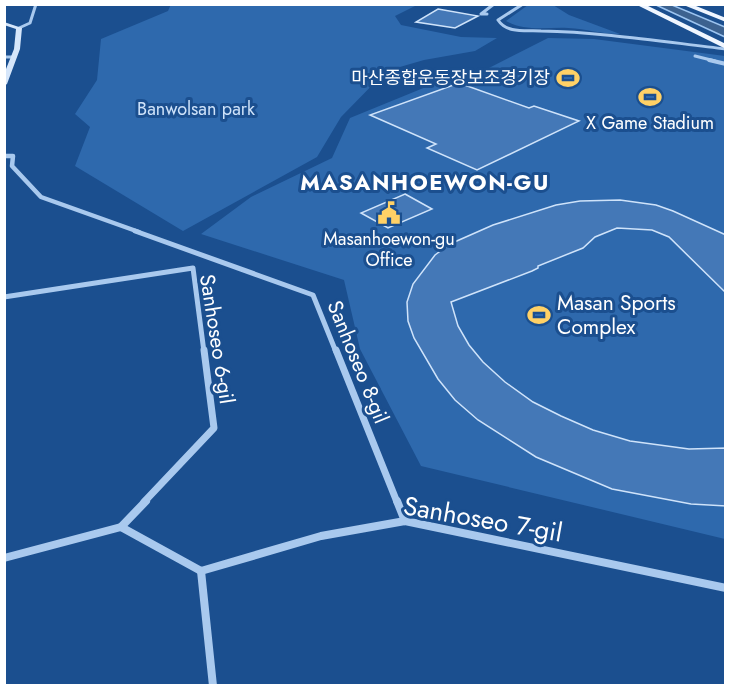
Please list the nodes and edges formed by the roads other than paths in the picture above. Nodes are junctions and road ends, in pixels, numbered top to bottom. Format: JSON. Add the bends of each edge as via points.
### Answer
{"nodes":[{"id":1,"x":36,"y":4,"type":"edge"},
{"id":2,"x":494,"y":4,"type":"edge"},
{"id":3,"x":523,"y":4,"type":"edge"},
{"id":4,"x":638,"y":4,"type":"edge"},
{"id":5,"x":684,"y":4,"type":"edge"},
{"id":6,"x":690,"y":4,"type":"edge"},
{"id":7,"x":703,"y":10,"type":"junction"},
{"id":8,"x":487,"y":14,"type":"dead end"},
{"id":9,"x":726,"y":21,"type":"edge"},
{"id":10,"x":4,"y":23,"type":"edge"},
{"id":11,"x":19,"y":28,"type":"junction"},
{"id":12,"x":726,"y":48,"type":"edge"},
{"id":13,"x":695,"y":56,"type":"dead end"},
{"id":14,"x":4,"y":57,"type":"edge"},
{"id":15,"x":12,"y":57,"type":"junction"},
{"id":16,"x":726,"y":64,"type":"edge"},
{"id":17,"x":4,"y":84,"type":"edge"},
{"id":18,"x":4,"y":156,"type":"edge"},
{"id":19,"x":198,"y":255,"type":"junction"},
{"id":20,"x":193,"y":268,"type":"junction"},
{"id":21,"x":4,"y":297,"type":"edge"},
{"id":22,"x":405,"y":521,"type":"junction"},
{"id":23,"x":121,"y":527,"type":"junction"},
{"id":24,"x":4,"y":558,"type":"edge"},
{"id":25,"x":201,"y":571,"type":"junction"},
{"id":26,"x":726,"y":588,"type":"edge"},
{"id":27,"x":213,"y":686,"type":"edge"}],
"edges":[{"from":1,"to":11,"type":"street","via":[[30,23]]},
{"from":2,"to":8,"type":"street","via":[[481,14]]},
{"from":3,"to":12,"type":"street","via":[[498,20],[502,26],[512,30],[568,31]]},
{"from":4,"to":12,"type":"main road"},
{"from":5,"to":7,"type":"main road"},
{"from":6,"to":7,"type":"street"},
{"from":7,"to":9,"type":"main road"},
{"from":10,"to":11,"type":"main road"},
{"from":11,"to":15,"type":"main road","via":[[17,50]]},
{"from":13,"to":16,"type":"street"},
{"from":14,"to":15,"type":"street"},
{"from":15,"to":17,"type":"main road"},
{"from":18,"to":19,"type":"street","name":"Sanhoseo 8-gil","via":[[13,156],[12,166],[41,197]]},
{"from":19,"to":20,"type":"street"},
{"from":19,"to":22,"type":"street","name":"Sanhoseo 8-gil","via":[[313,295]]},
{"from":20,"to":21,"type":"street","name":"Sanhoseo 6-gil"},
{"from":20,"to":23,"type":"street","name":"Sanhoseo 6-gil","via":[[214,428]]},
{"from":22,"to":25,"type":"street","name":"Sanhoseo 7-gil","via":[[321,536]]},
{"from":22,"to":26,"type":"street","name":"Sanhoseo 7-gil"},
{"from":23,"to":24,"type":"street"},
{"from":23,"to":25,"type":"street"},
{"from":25,"to":27,"type":"street"}]}
